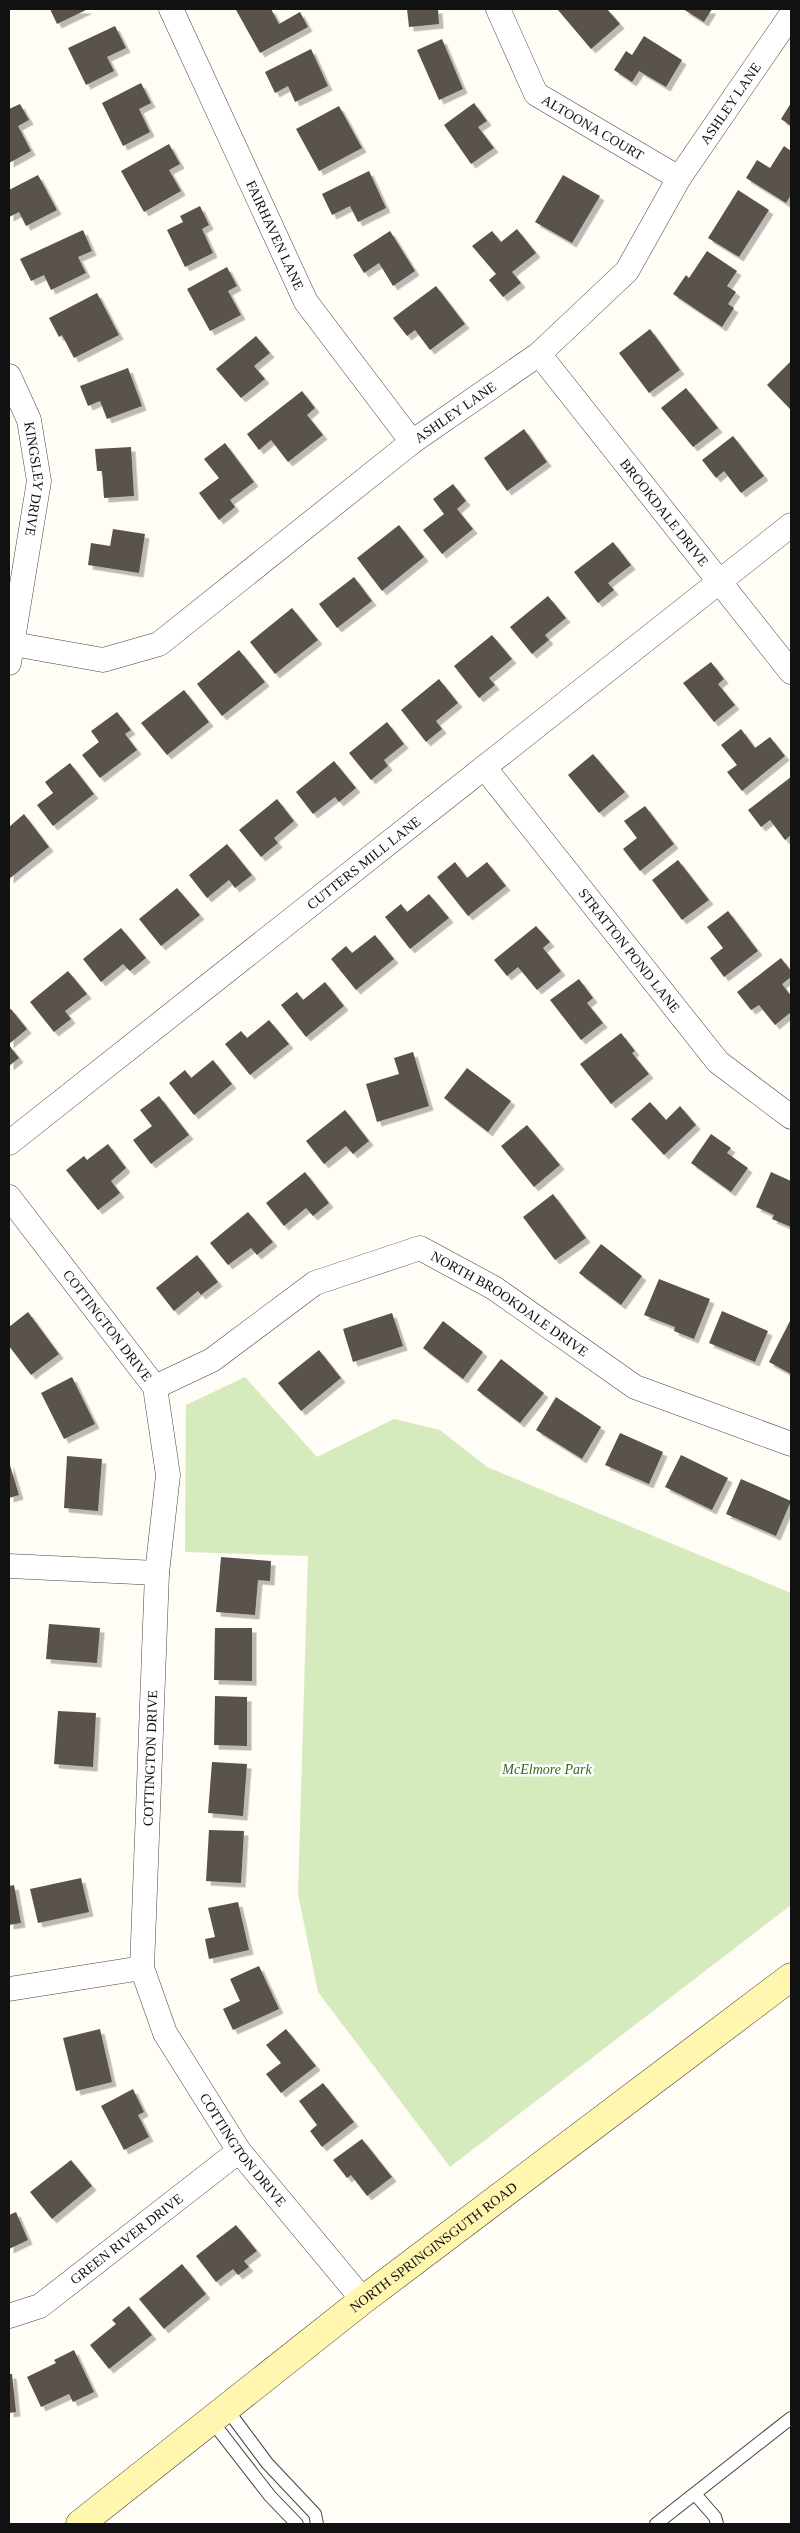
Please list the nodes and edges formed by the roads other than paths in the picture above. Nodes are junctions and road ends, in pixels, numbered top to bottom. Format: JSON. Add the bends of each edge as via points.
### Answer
{"nodes":[{"id":1,"x":170,"y":9,"type":"edge"},
{"id":2,"x":498,"y":9,"type":"edge"},
{"id":3,"x":791,"y":16,"type":"edge"},
{"id":4,"x":679,"y":178,"type":"junction"},
{"id":5,"x":539,"y":354,"type":"junction"},
{"id":6,"x":9,"y":376,"type":"edge"},
{"id":7,"x":412,"y":442,"type":"junction"},
{"id":8,"x":791,"y":525,"type":"edge"},
{"id":9,"x":721,"y":583,"type":"junction"},
{"id":10,"x":11,"y":653,"type":"edge"},
{"id":11,"x":791,"y":672,"type":"edge"},
{"id":12,"x":484,"y":767,"type":"junction"},
{"id":13,"x":791,"y":1117,"type":"edge"},
{"id":14,"x":9,"y":1143,"type":"edge"},
{"id":15,"x":9,"y":1197,"type":"edge"},
{"id":16,"x":154,"y":1387,"type":"junction"},
{"id":17,"x":791,"y":1444,"type":"edge"},
{"id":18,"x":9,"y":1566,"type":"edge"},
{"id":19,"x":158,"y":1573,"type":"junction"},
{"id":20,"x":142,"y":1968,"type":"junction"},
{"id":21,"x":791,"y":1977,"type":"edge"},
{"id":22,"x":9,"y":1989,"type":"edge"},
{"id":23,"x":239,"y":2151,"type":"junction"},
{"id":24,"x":363,"y":2300,"type":"junction"},
{"id":25,"x":9,"y":2316,"type":"edge"},
{"id":26,"x":219,"y":2414,"type":"junction"},
{"id":27,"x":791,"y":2418,"type":"edge"},
{"id":28,"x":695,"y":2494,"type":"junction"},
{"id":29,"x":80,"y":2524,"type":"edge"},
{"id":30,"x":297,"y":2524,"type":"edge"},
{"id":31,"x":316,"y":2524,"type":"edge"},
{"id":32,"x":656,"y":2524,"type":"edge"},
{"id":33,"x":717,"y":2524,"type":"edge"}],
"edges":[{"from":1,"to":7,"type":"street","name":"FAIRHAVEN LANE","via":[[306,302]]},
{"from":2,"to":4,"type":"street","name":"ALTOONA COURT","via":[[536,94]]},
{"from":3,"to":4,"type":"street","name":"ASHLEY LANE"},
{"from":4,"to":5,"type":"street","name":"ASHLEY LANE","via":[[627,271]]},
{"from":5,"to":7,"type":"street","name":"ASHLEY LANE"},
{"from":5,"to":9,"type":"street","name":"BROOKDALE DRIVE"},
{"from":6,"to":10,"type":"street","name":"KINGSLEY DRIVE","via":[[29,420],[39,481]]},
{"from":7,"to":10,"type":"street","name":"ASHLEY LANE","via":[[159,644],[103,660]]},
{"from":8,"to":9,"type":"street","name":"CUTTERS MILL LANE"},
{"from":9,"to":11,"type":"street","name":"BROOKDALE DRIVE"},
{"from":9,"to":12,"type":"street","name":"CUTTERS MILL LANE"},
{"from":12,"to":13,"type":"street","name":"STRATTON POND LANE","via":[[718,1062]]},
{"from":12,"to":14,"type":"street","name":"CUTTERS MILL LANE"},
{"from":15,"to":16,"type":"street","name":"COTTINGTON DRIVE"},
{"from":16,"to":17,"type":"street","name":"NORTH BROOKDALE DRIVE","via":[[212,1360],[315,1283],[420,1248],[494,1288],[635,1387]]},
{"from":16,"to":19,"type":"street","name":"COTTINGTON DRIVE","via":[[168,1475]]},
{"from":18,"to":19,"type":"street"},
{"from":19,"to":20,"type":"street","name":"COTTINGTON DRIVE"},
{"from":20,"to":22,"type":"street"},
{"from":20,"to":23,"type":"street","name":"COTTINGTON DRIVE","via":[[165,2032]]},
{"from":21,"to":24,"type":"street","name":"NORTH SPRINGINSGUTH ROAD"},
{"from":23,"to":24,"type":"street","name":"COTTINGTON DRIVE"},
{"from":23,"to":25,"type":"street","name":"GREEN RIVER DRIVE","via":[[40,2306]]},
{"from":24,"to":26,"type":"street","name":"NORTH SPRINGINSGUTH ROAD"},
{"from":26,"to":29,"type":"street","name":"NORTH SPRINGINSGUTH ROAD"},
{"from":26,"to":30,"type":"lane","via":[[270,2496]]},
{"from":26,"to":31,"type":"lane","via":[[315,2514]]},
{"from":27,"to":28,"type":"lane"},
{"from":28,"to":32,"type":"lane"},
{"from":28,"to":33,"type":"lane","via":[[715,2517]]}]}
